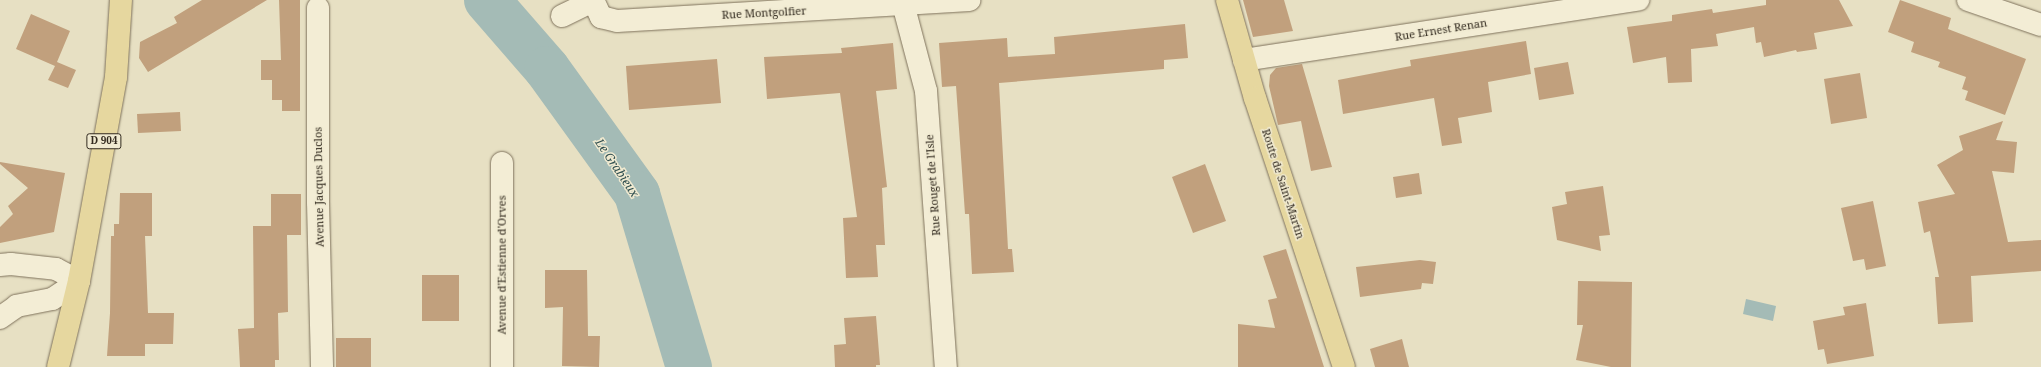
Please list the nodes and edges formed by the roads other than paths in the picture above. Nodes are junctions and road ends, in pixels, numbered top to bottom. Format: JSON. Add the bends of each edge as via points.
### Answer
{"nodes":[{"id":1,"x":121,"y":0,"type":"edge"},
{"id":2,"x":969,"y":0,"type":"edge"},
{"id":3,"x":1227,"y":0,"type":"edge"},
{"id":4,"x":1638,"y":0,"type":"edge"},
{"id":5,"x":1968,"y":0,"type":"edge"},
{"id":6,"x":593,"y":1,"type":"edge"},
{"id":7,"x":902,"y":2,"type":"edge"},
{"id":8,"x":318,"y":8,"type":"dead end"},
{"id":9,"x":562,"y":16,"type":"dead end"},
{"id":10,"x":2041,"y":26,"type":"edge"},
{"id":11,"x":1244,"y":60,"type":"junction"},
{"id":12,"x":502,"y":163,"type":"dead end"},
{"id":13,"x":0,"y":265,"type":"edge"},
{"id":14,"x":79,"y":282,"type":"junction"},
{"id":15,"x":0,"y":318,"type":"edge"},
{"id":16,"x":58,"y":367,"type":"edge"},
{"id":17,"x":322,"y":367,"type":"edge"},
{"id":18,"x":502,"y":367,"type":"edge"},
{"id":19,"x":946,"y":367,"type":"edge"},
{"id":20,"x":1344,"y":367,"type":"edge"}],
"edges":[{"from":1,"to":14,"type":"main road","number":"D 904","via":[[116,77]]},
{"from":2,"to":7,"type":"street","name":"Rue Montgolfier"},
{"from":3,"to":11,"type":"main road","name":"Route de Saint-Martin"},
{"from":4,"to":11,"type":"street","name":"Rue Ernest Renan"},
{"from":5,"to":10,"type":"street"},
{"from":6,"to":7,"type":"street","name":"Rue Montgolfier","via":[[601,17],[617,21]]},
{"from":6,"to":9,"type":"street"},
{"from":7,"to":19,"type":"street","name":"Rue Rouget de l'Isle","via":[[926,91]]},
{"from":8,"to":17,"type":"street","name":"Avenue Jacques Duclos","via":[[318,202]]},
{"from":11,"to":20,"type":"main road","name":"Route de Saint-Martin"},
{"from":12,"to":18,"type":"street","name":"Avenue d'Estienne d'Orves"},
{"from":13,"to":14,"type":"street","via":[[56,268]]},
{"from":14,"to":15,"type":"street","via":[[52,299],[17,306]]},
{"from":14,"to":16,"type":"main road","number":"D 904"}]}
